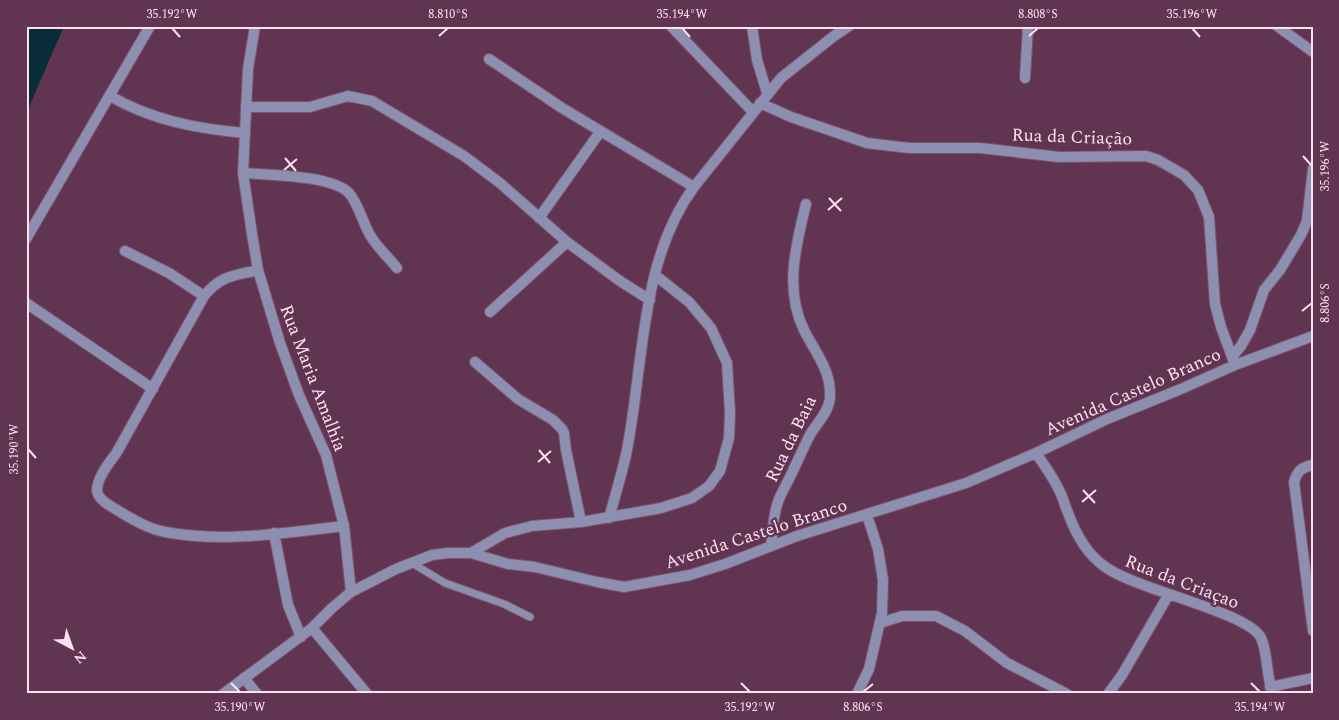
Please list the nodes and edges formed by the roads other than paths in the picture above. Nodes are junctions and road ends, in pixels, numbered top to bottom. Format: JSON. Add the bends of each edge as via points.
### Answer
{"nodes":[{"id":1,"x":150,"y":26,"type":"edge"},
{"id":2,"x":255,"y":26,"type":"edge"},
{"id":3,"x":671,"y":26,"type":"edge"},
{"id":4,"x":752,"y":26,"type":"edge"},
{"id":5,"x":849,"y":26,"type":"edge"},
{"id":6,"x":1028,"y":26,"type":"edge"},
{"id":7,"x":1277,"y":26,"type":"edge"},
{"id":8,"x":1313,"y":52,"type":"edge"},
{"id":9,"x":489,"y":59,"type":"dead end"},
{"id":10,"x":1025,"y":78,"type":"dead end"},
{"id":11,"x":767,"y":93,"type":"junction"},
{"id":12,"x":110,"y":96,"type":"junction"},
{"id":13,"x":760,"y":103,"type":"junction"},
{"id":14,"x":246,"y":107,"type":"junction"},
{"id":15,"x":753,"y":112,"type":"junction"},
{"id":16,"x":600,"y":132,"type":"junction"},
{"id":17,"x":245,"y":133,"type":"junction"},
{"id":18,"x":1313,"y":169,"type":"edge"},
{"id":19,"x":243,"y":174,"type":"junction"},
{"id":20,"x":694,"y":187,"type":"junction"},
{"id":21,"x":806,"y":204,"type":"dead end"},
{"id":22,"x":539,"y":218,"type":"junction"},
{"id":23,"x":26,"y":239,"type":"edge"},
{"id":24,"x":567,"y":242,"type":"junction"},
{"id":25,"x":125,"y":251,"type":"dead end"},
{"id":26,"x":397,"y":268,"type":"dead end"},
{"id":27,"x":258,"y":270,"type":"junction"},
{"id":28,"x":655,"y":275,"type":"junction"},
{"id":29,"x":204,"y":296,"type":"junction"},
{"id":30,"x":650,"y":300,"type":"junction"},
{"id":31,"x":26,"y":302,"type":"edge"},
{"id":32,"x":490,"y":312,"type":"dead end"},
{"id":33,"x":1313,"y":336,"type":"edge"},
{"id":34,"x":1234,"y":361,"type":"junction"},
{"id":35,"x":475,"y":362,"type":"dead end"},
{"id":36,"x":153,"y":389,"type":"junction"},
{"id":37,"x":1036,"y":453,"type":"junction"},
{"id":38,"x":1313,"y":465,"type":"edge"},
{"id":39,"x":866,"y":515,"type":"junction"},
{"id":40,"x":609,"y":518,"type":"junction"},
{"id":41,"x":581,"y":522,"type":"junction"},
{"id":42,"x":344,"y":526,"type":"junction"},
{"id":43,"x":274,"y":533,"type":"junction"},
{"id":44,"x":771,"y":546,"type":"junction"},
{"id":45,"x":471,"y":553,"type":"junction"},
{"id":46,"x":412,"y":563,"type":"junction"},
{"id":47,"x":351,"y":592,"type":"junction"},
{"id":48,"x":1169,"y":594,"type":"junction"},
{"id":49,"x":530,"y":617,"type":"dead end"},
{"id":50,"x":880,"y":623,"type":"junction"},
{"id":51,"x":312,"y":628,"type":"junction"},
{"id":52,"x":1313,"y":631,"type":"edge"},
{"id":53,"x":302,"y":637,"type":"junction"},
{"id":54,"x":244,"y":678,"type":"junction"},
{"id":55,"x":1313,"y":678,"type":"edge"},
{"id":56,"x":1271,"y":690,"type":"edge"},
{"id":57,"x":223,"y":694,"type":"edge"},
{"id":58,"x":257,"y":694,"type":"edge"},
{"id":59,"x":367,"y":694,"type":"edge"},
{"id":60,"x":856,"y":694,"type":"edge"},
{"id":61,"x":1067,"y":694,"type":"edge"},
{"id":62,"x":1108,"y":694,"type":"edge"}],
"edges":[{"from":1,"to":12,"type":"street"},
{"from":2,"to":14,"type":"street","name":"Rua Maria Amalhia"},
{"from":3,"to":15,"type":"street"},
{"from":4,"to":11,"type":"street","via":[[757,60]]},
{"from":5,"to":11,"type":"street","via":[[802,60]]},
{"from":6,"to":10,"type":"street"},
{"from":7,"to":8,"type":"street"},
{"from":9,"to":16,"type":"street"},
{"from":11,"to":13,"type":"street"},
{"from":12,"to":17,"type":"street","via":[[166,120]]},
{"from":12,"to":23,"type":"street"},
{"from":13,"to":15,"type":"street"},
{"from":13,"to":34,"type":"street","name":"Rua da Criação","via":[[866,143],[909,148],[980,148],[1059,157],[1146,156],[1172,167],[1198,190],[1205,204],[1209,217],[1216,304]]},
{"from":14,"to":17,"type":"street","name":"Rua Maria Amalhia"},
{"from":14,"to":22,"type":"street","via":[[310,108],[348,96],[372,102],[464,156]]},
{"from":15,"to":20,"type":"street"},
{"from":16,"to":20,"type":"street"},
{"from":16,"to":22,"type":"street"},
{"from":17,"to":19,"type":"street","name":"Rua Maria Amalhia"},
{"from":18,"to":34,"type":"street","via":[[1307,221],[1301,236],[1264,290],[1250,330]]},
{"from":19,"to":26,"type":"street","via":[[323,181],[342,188],[349,194],[373,240]]},
{"from":19,"to":27,"type":"street","name":"Rua Maria Amalhia"},
{"from":20,"to":28,"type":"street","via":[[668,232]]},
{"from":21,"to":44,"type":"street","name":"Rua da Baia","via":[[797,242],[793,290],[804,330],[825,368],[830,397],[827,409],[776,505]]},
{"from":22,"to":24,"type":"street"},
{"from":24,"to":30,"type":"street"},
{"from":24,"to":32,"type":"street"},
{"from":25,"to":29,"type":"street","via":[[169,273]]},
{"from":27,"to":29,"type":"street","via":[[222,279]]},
{"from":27,"to":42,"type":"street","name":"Rua Maria Amalhia","via":[[299,395],[326,455]]},
{"from":28,"to":30,"type":"street"},
{"from":28,"to":40,"type":"street","via":[[689,302],[711,328],[720,346],[727,362],[729,438],[720,471],[709,486],[692,498]]},
{"from":29,"to":36,"type":"street"},
{"from":30,"to":40,"type":"street","via":[[626,455]]},
{"from":31,"to":36,"type":"street"},
{"from":33,"to":34,"type":"street","name":"Avenida Castelo Branco"},
{"from":34,"to":37,"type":"street","name":"Avenida Castelo Branco","via":[[1182,389],[1107,418]]},
{"from":35,"to":41,"type":"street","via":[[518,399],[562,429]]},
{"from":36,"to":43,"type":"street","via":[[101,479],[97,489],[103,500],[133,519],[165,532],[220,537]]},
{"from":37,"to":39,"type":"street","name":"Avenida Castelo Branco","via":[[966,483]]},
{"from":37,"to":48,"type":"street","name":"Rua da Criaçao","via":[[1060,492],[1084,545],[1096,559],[1122,578]]},
{"from":38,"to":52,"type":"street","via":[[1299,471],[1294,482]]},
{"from":39,"to":44,"type":"street","name":"Avenida Castelo Branco"},
{"from":39,"to":50,"type":"street","via":[[878,549],[883,580]]},
{"from":40,"to":41,"type":"street"},
{"from":41,"to":45,"type":"street","via":[[532,526],[505,533]]},
{"from":42,"to":43,"type":"street"},
{"from":42,"to":47,"type":"street","name":"Rua Maria Amalhia"},
{"from":43,"to":53,"type":"street","via":[[288,604]]},
{"from":44,"to":45,"type":"street","name":"Avenida Castelo Branco","via":[[690,575],[624,587],[508,564]]},
{"from":45,"to":46,"type":"street","name":"Avenida Castelo Branco","via":[[432,555]]},
{"from":46,"to":47,"type":"street","name":"Avenida Castelo Branco"},
{"from":46,"to":49,"type":"lane","via":[[445,584],[504,604]]},
{"from":47,"to":51,"type":"street","name":"Avenida Castelo Branco"},
{"from":48,"to":56,"type":"street","name":"Rua da Criaçao","via":[[1258,632]]},
{"from":48,"to":62,"type":"street"},
{"from":50,"to":60,"type":"street","via":[[869,670]]},
{"from":50,"to":61,"type":"street","via":[[902,616],[936,616],[965,631],[1007,663]]},
{"from":51,"to":53,"type":"street","name":"Avenida Castelo Branco"},
{"from":51,"to":59,"type":"street"},
{"from":53,"to":54,"type":"street","name":"Avenida Castelo Branco"},
{"from":54,"to":57,"type":"street","name":"Avenida Castelo Branco"},
{"from":54,"to":58,"type":"street"},
{"from":55,"to":56,"type":"street"}]}
